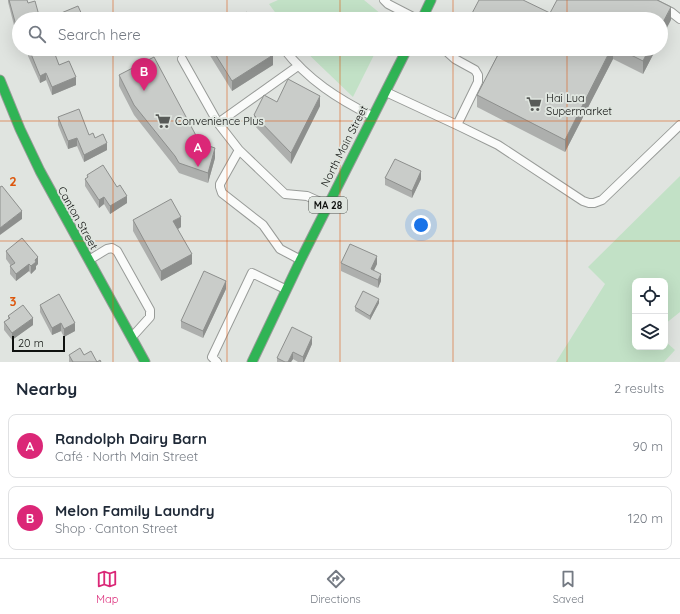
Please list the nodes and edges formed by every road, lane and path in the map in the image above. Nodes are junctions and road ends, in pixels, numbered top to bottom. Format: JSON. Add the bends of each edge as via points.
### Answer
{"nodes":[{"id":1,"x":384,"y":0,"type":"edge"},
{"id":2,"x":431,"y":0,"type":"edge"},
{"id":3,"x":647,"y":0,"type":"edge"},
{"id":4,"x":403,"y":12,"type":"edge"},
{"id":5,"x":425,"y":12,"type":"edge"},
{"id":6,"x":680,"y":19,"type":"edge"},
{"id":7,"x":290,"y":56,"type":"edge"},
{"id":8,"x":403,"y":56,"type":"edge"},
{"id":9,"x":452,"y":56,"type":"edge"},
{"id":10,"x":182,"y":59,"type":"dead end"},
{"id":11,"x":298,"y":66,"type":"junction"},
{"id":12,"x":0,"y":80,"type":"edge"},
{"id":13,"x":385,"y":92,"type":"junction"},
{"id":14,"x":372,"y":116,"type":"junction"},
{"id":15,"x":218,"y":123,"type":"junction"},
{"id":16,"x":457,"y":124,"type":"junction"},
{"id":17,"x":680,"y":125,"type":"edge"},
{"id":18,"x":239,"y":150,"type":"junction"},
{"id":19,"x":328,"y":206,"type":"junction"},
{"id":20,"x":301,"y":260,"type":"junction"},
{"id":21,"x":88,"y":261,"type":"junction"},
{"id":22,"x":286,"y":290,"type":"junction"},
{"id":23,"x":132,"y":338,"type":"junction"},
{"id":24,"x":145,"y":362,"type":"edge"},
{"id":25,"x":217,"y":362,"type":"edge"},
{"id":26,"x":252,"y":362,"type":"edge"}],
"edges":[{"from":1,"to":4,"type":"lane"},
{"from":2,"to":5,"type":"main road"},
{"from":3,"to":6,"type":"lane"},
{"from":7,"to":11,"type":"lane"},
{"from":8,"to":13,"type":"main road","name":"North Main Street","number":"MA 28"},
{"from":9,"to":16,"type":"lane","via":[[475,70],[478,75],[478,82]]},
{"from":10,"to":15,"type":"lane"},
{"from":11,"to":14,"type":"lane","via":[[332,94]]},
{"from":11,"to":15,"type":"lane"},
{"from":12,"to":21,"type":"main road","name":"Canton Street","via":[[40,171]]},
{"from":13,"to":14,"type":"main road","name":"North Main Street","number":"MA 28"},
{"from":13,"to":16,"type":"lane"},
{"from":14,"to":19,"type":"main road","name":"North Main Street","number":"MA 28"},
{"from":15,"to":18,"type":"lane"},
{"from":16,"to":17,"type":"lane","via":[[498,145],[589,203],[602,200]]},
{"from":18,"to":19,"type":"lane","via":[[285,194],[307,196]]},
{"from":18,"to":20,"type":"lane","via":[[220,184],[222,193],[263,225],[280,249]]},
{"from":19,"to":20,"type":"main road","name":"North Main Street","number":"MA 28"},
{"from":20,"to":22,"type":"main road","name":"North Main Street","number":"MA 28"},
{"from":21,"to":23,"type":"main road","name":"Canton Street"},
{"from":21,"to":23,"type":"lane","via":[[107,249],[112,248],[116,251],[150,310],[150,317]]},
{"from":22,"to":25,"type":"lane","via":[[252,273],[212,357]]},
{"from":22,"to":26,"type":"main road","name":"North Main Street","number":"MA 28"},
{"from":23,"to":24,"type":"main road","name":"Canton Street"}]}
